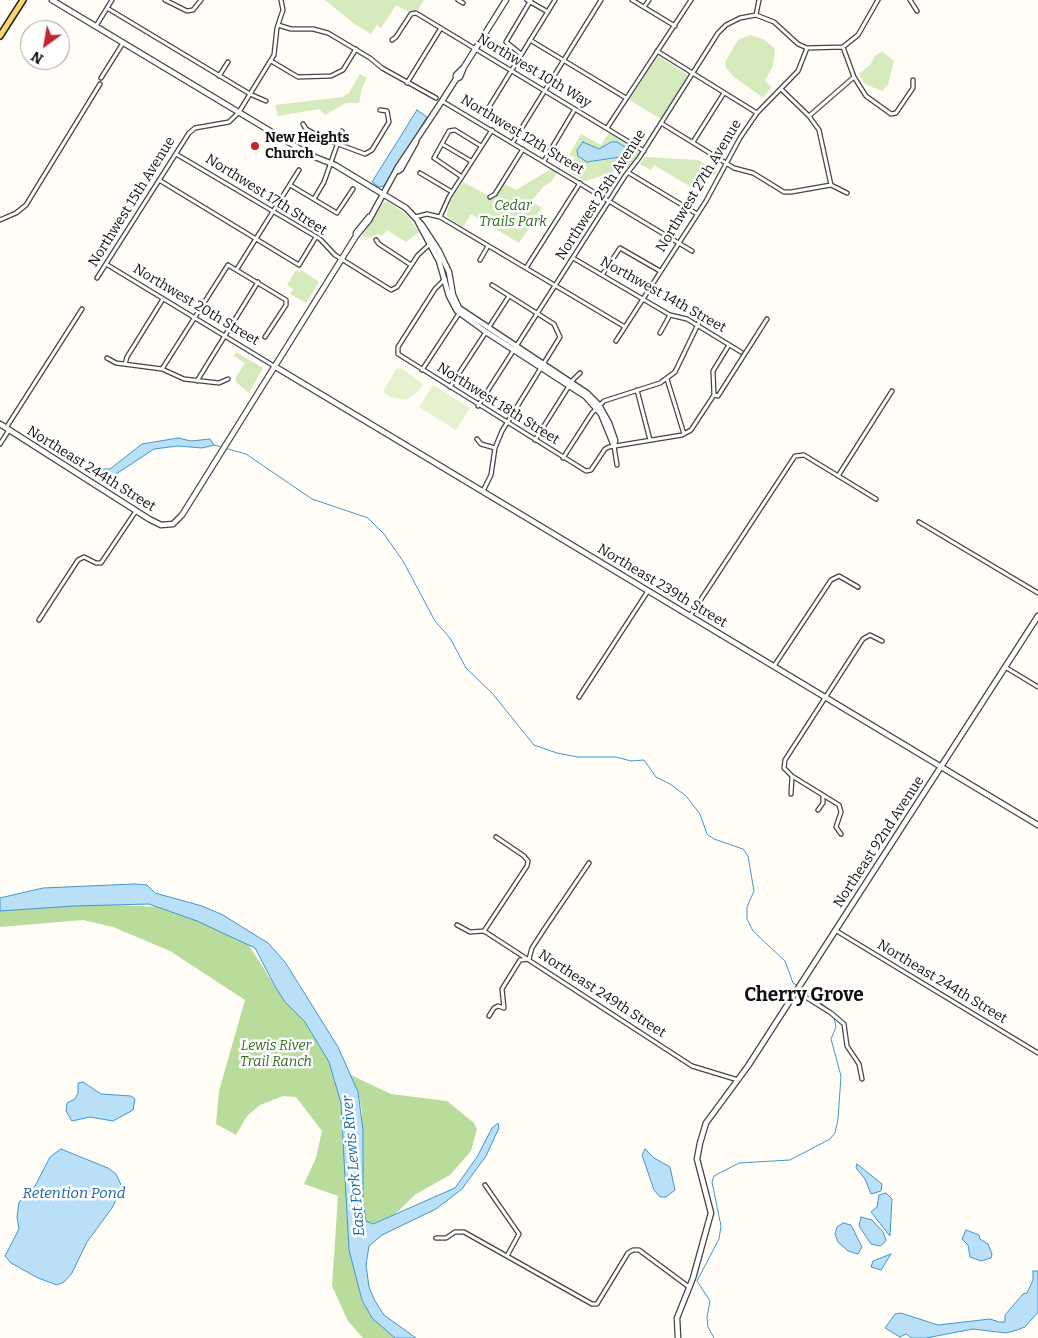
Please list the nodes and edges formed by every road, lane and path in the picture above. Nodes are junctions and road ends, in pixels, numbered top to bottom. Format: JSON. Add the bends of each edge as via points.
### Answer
{"nodes":[{"id":1,"x":23,"y":0,"type":"edge"},
{"id":2,"x":52,"y":0,"type":"edge"},
{"id":3,"x":112,"y":0,"type":"edge"},
{"id":4,"x":165,"y":0,"type":"edge"},
{"id":5,"x":201,"y":0,"type":"edge"},
{"id":6,"x":281,"y":0,"type":"edge"},
{"id":7,"x":458,"y":0,"type":"edge"},
{"id":8,"x":506,"y":0,"type":"edge"},
{"id":9,"x":555,"y":0,"type":"edge"},
{"id":10,"x":601,"y":0,"type":"edge"},
{"id":11,"x":632,"y":0,"type":"edge"},
{"id":12,"x":649,"y":0,"type":"edge"},
{"id":13,"x":691,"y":0,"type":"edge"},
{"id":14,"x":759,"y":0,"type":"edge"},
{"id":15,"x":878,"y":0,"type":"edge"},
{"id":16,"x":910,"y":0,"type":"edge"},
{"id":17,"x":530,"y":1,"type":"edge"},
{"id":18,"x":463,"y":3,"type":"dead end"},
{"id":19,"x":644,"y":7,"type":"junction"},
{"id":20,"x":107,"y":8,"type":"junction"},
{"id":21,"x":917,"y":11,"type":"dead end"},
{"id":22,"x":548,"y":12,"type":"junction"},
{"id":23,"x":756,"y":16,"type":"junction"},
{"id":24,"x":278,"y":25,"type":"junction"},
{"id":25,"x":96,"y":26,"type":"junction"},
{"id":26,"x":675,"y":26,"type":"junction"},
{"id":27,"x":441,"y":28,"type":"junction"},
{"id":28,"x":0,"y":36,"type":"edge"},
{"id":29,"x":392,"y":40,"type":"dead end"},
{"id":30,"x":530,"y":40,"type":"junction"},
{"id":31,"x":124,"y":43,"type":"junction"},
{"id":32,"x":843,"y":47,"type":"junction"},
{"id":33,"x":807,"y":48,"type":"junction"},
{"id":34,"x":356,"y":49,"type":"junction"},
{"id":35,"x":475,"y":49,"type":"junction"},
{"id":36,"x":657,"y":52,"type":"junction"},
{"id":37,"x":522,"y":54,"type":"junction"},
{"id":38,"x":564,"y":60,"type":"junction"},
{"id":39,"x":271,"y":61,"type":"junction"},
{"id":40,"x":228,"y":62,"type":"dead end"},
{"id":41,"x":511,"y":71,"type":"junction"},
{"id":42,"x":693,"y":74,"type":"junction"},
{"id":43,"x":219,"y":76,"type":"junction"},
{"id":44,"x":854,"y":77,"type":"junction"},
{"id":45,"x":101,"y":78,"type":"dead end"},
{"id":46,"x":913,"y":80,"type":"dead end"},
{"id":47,"x":407,"y":83,"type":"junction"},
{"id":48,"x":100,"y":84,"type":"dead end"},
{"id":49,"x":781,"y":89,"type":"junction"},
{"id":50,"x":545,"y":91,"type":"junction"},
{"id":51,"x":724,"y":93,"type":"junction"},
{"id":52,"x":250,"y":94,"type":"junction"},
{"id":53,"x":436,"y":98,"type":"dead end"},
{"id":54,"x":626,"y":98,"type":"junction"},
{"id":55,"x":266,"y":101,"type":"dead end"},
{"id":56,"x":442,"y":101,"type":"junction"},
{"id":57,"x":489,"y":107,"type":"dead end"},
{"id":58,"x":575,"y":109,"type":"junction"},
{"id":59,"x":380,"y":110,"type":"dead end"},
{"id":60,"x":239,"y":112,"type":"junction"},
{"id":61,"x":757,"y":113,"type":"junction"},
{"id":62,"x":809,"y":116,"type":"junction"},
{"id":63,"x":661,"y":123,"type":"junction"},
{"id":64,"x":303,"y":124,"type":"dead end"},
{"id":65,"x":607,"y":128,"type":"junction"},
{"id":66,"x":342,"y":130,"type":"dead end"},
{"id":67,"x":492,"y":130,"type":"junction"},
{"id":68,"x":513,"y":142,"type":"junction"},
{"id":69,"x":693,"y":142,"type":"junction"},
{"id":70,"x":339,"y":143,"type":"junction"},
{"id":71,"x":442,"y":144,"type":"junction"},
{"id":72,"x":481,"y":146,"type":"junction"},
{"id":73,"x":523,"y":149,"type":"junction"},
{"id":74,"x":644,"y":151,"type":"junction"},
{"id":75,"x":176,"y":154,"type":"junction"},
{"id":76,"x":471,"y":161,"type":"junction"},
{"id":77,"x":544,"y":161,"type":"junction"},
{"id":78,"x":725,"y":162,"type":"junction"},
{"id":79,"x":331,"y":164,"type":"junction"},
{"id":80,"x":299,"y":170,"type":"dead end"},
{"id":81,"x":628,"y":172,"type":"junction"},
{"id":82,"x":420,"y":173,"type":"dead end"},
{"id":83,"x":462,"y":176,"type":"junction"},
{"id":84,"x":160,"y":180,"type":"junction"},
{"id":85,"x":580,"y":183,"type":"junction"},
{"id":86,"x":290,"y":185,"type":"junction"},
{"id":87,"x":831,"y":185,"type":"junction"},
{"id":88,"x":353,"y":188,"type":"dead end"},
{"id":89,"x":452,"y":192,"type":"junction"},
{"id":90,"x":847,"y":193,"type":"dead end"},
{"id":91,"x":383,"y":194,"type":"junction"},
{"id":92,"x":490,"y":197,"type":"dead end"},
{"id":93,"x":314,"y":200,"type":"junction"},
{"id":94,"x":610,"y":201,"type":"junction"},
{"id":95,"x":273,"y":212,"type":"junction"},
{"id":96,"x":697,"y":214,"type":"junction"},
{"id":97,"x":440,"y":217,"type":"junction"},
{"id":98,"x":417,"y":219,"type":"junction"},
{"id":99,"x":0,"y":220,"type":"edge"},
{"id":100,"x":316,"y":237,"type":"junction"},
{"id":101,"x":256,"y":239,"type":"junction"},
{"id":102,"x":376,"y":240,"type":"dead end"},
{"id":103,"x":431,"y":243,"type":"junction"},
{"id":104,"x":679,"y":243,"type":"junction"},
{"id":105,"x":488,"y":246,"type":"junction"},
{"id":106,"x":692,"y":251,"type":"dead end"},
{"id":107,"x":573,"y":258,"type":"junction"},
{"id":108,"x":342,"y":259,"type":"junction"},
{"id":109,"x":480,"y":260,"type":"dead end"},
{"id":110,"x":106,"y":264,"type":"junction"},
{"id":111,"x":412,"y":265,"type":"junction"},
{"id":112,"x":526,"y":268,"type":"junction"},
{"id":113,"x":237,"y":269,"type":"junction"},
{"id":114,"x":660,"y":271,"type":"junction"},
{"id":115,"x":602,"y":275,"type":"junction"},
{"id":116,"x":97,"y":278,"type":"dead end"},
{"id":117,"x":448,"y":279,"type":"junction"},
{"id":118,"x":258,"y":282,"type":"junction"},
{"id":119,"x":492,"y":285,"type":"dead end"},
{"id":120,"x":555,"y":286,"type":"junction"},
{"id":121,"x":509,"y":296,"type":"junction"},
{"id":122,"x":163,"y":299,"type":"junction"},
{"id":123,"x":642,"y":299,"type":"junction"},
{"id":124,"x":82,"y":309,"type":"dead end"},
{"id":125,"x":460,"y":311,"type":"junction"},
{"id":126,"x":537,"y":314,"type":"junction"},
{"id":127,"x":670,"y":315,"type":"junction"},
{"id":128,"x":702,"y":316,"type":"dead end"},
{"id":129,"x":193,"y":318,"type":"junction"},
{"id":130,"x":767,"y":319,"type":"dead end"},
{"id":131,"x":699,"y":326,"type":"junction"},
{"id":132,"x":624,"y":327,"type":"junction"},
{"id":133,"x":487,"y":330,"type":"junction"},
{"id":134,"x":660,"y":334,"type":"dead end"},
{"id":135,"x":224,"y":336,"type":"junction"},
{"id":136,"x":265,"y":337,"type":"dead end"},
{"id":137,"x":616,"y":341,"type":"dead end"},
{"id":138,"x":729,"y":345,"type":"junction"},
{"id":139,"x":515,"y":348,"type":"junction"},
{"id":140,"x":741,"y":352,"type":"dead end"},
{"id":141,"x":107,"y":358,"type":"dead end"},
{"id":142,"x":125,"y":364,"type":"junction"},
{"id":143,"x":274,"y":366,"type":"junction"},
{"id":144,"x":544,"y":366,"type":"junction"},
{"id":145,"x":162,"y":369,"type":"junction"},
{"id":146,"x":422,"y":370,"type":"junction"},
{"id":147,"x":580,"y":373,"type":"dead end"},
{"id":148,"x":228,"y":379,"type":"dead end"},
{"id":149,"x":667,"y":379,"type":"junction"},
{"id":150,"x":197,"y":381,"type":"junction"},
{"id":151,"x":571,"y":383,"type":"junction"},
{"id":152,"x":450,"y":387,"type":"junction"},
{"id":153,"x":637,"y":390,"type":"junction"},
{"id":154,"x":892,"y":391,"type":"dead end"},
{"id":155,"x":714,"y":395,"type":"junction"},
{"id":156,"x":478,"y":406,"type":"junction"},
{"id":157,"x":598,"y":407,"type":"junction"},
{"id":158,"x":506,"y":423,"type":"junction"},
{"id":159,"x":0,"y":424,"type":"edge"},
{"id":160,"x":8,"y":429,"type":"junction"},
{"id":161,"x":684,"y":434,"type":"junction"},
{"id":162,"x":477,"y":439,"type":"dead end"},
{"id":163,"x":535,"y":440,"type":"junction"},
{"id":164,"x":650,"y":440,"type":"junction"},
{"id":165,"x":0,"y":444,"type":"edge"},
{"id":166,"x":614,"y":446,"type":"junction"},
{"id":167,"x":495,"y":448,"type":"junction"},
{"id":168,"x":563,"y":458,"type":"junction"},
{"id":169,"x":618,"y":465,"type":"dead end"},
{"id":170,"x":838,"y":476,"type":"junction"},
{"id":171,"x":482,"y":492,"type":"junction"},
{"id":172,"x":876,"y":499,"type":"dead end"},
{"id":173,"x":136,"y":511,"type":"junction"},
{"id":174,"x":919,"y":522,"type":"dead end"},
{"id":175,"x":858,"y":587,"type":"dead end"},
{"id":176,"x":648,"y":591,"type":"junction"},
{"id":177,"x":1038,"y":593,"type":"edge"},
{"id":178,"x":690,"y":616,"type":"junction"},
{"id":179,"x":1038,"y":616,"type":"edge"},
{"id":180,"x":39,"y":620,"type":"dead end"},
{"id":181,"x":882,"y":641,"type":"dead end"},
{"id":182,"x":774,"y":666,"type":"junction"},
{"id":183,"x":1005,"y":667,"type":"junction"},
{"id":184,"x":1038,"y":687,"type":"edge"},
{"id":185,"x":579,"y":697,"type":"dead end"},
{"id":186,"x":826,"y":697,"type":"junction"},
{"id":187,"x":941,"y":766,"type":"junction"},
{"id":188,"x":792,"y":776,"type":"junction"},
{"id":189,"x":791,"y":794,"type":"dead end"},
{"id":190,"x":823,"y":796,"type":"junction"},
{"id":191,"x":818,"y":810,"type":"dead end"},
{"id":192,"x":1038,"y":824,"type":"edge"},
{"id":193,"x":841,"y":834,"type":"dead end"},
{"id":194,"x":496,"y":837,"type":"dead end"},
{"id":195,"x":589,"y":863,"type":"dead end"},
{"id":196,"x":457,"y":925,"type":"dead end"},
{"id":197,"x":835,"y":930,"type":"junction"},
{"id":198,"x":484,"y":931,"type":"junction"},
{"id":199,"x":529,"y":960,"type":"junction"},
{"id":200,"x":796,"y":991,"type":"junction"},
{"id":201,"x":490,"y":1016,"type":"dead end"},
{"id":202,"x":1038,"y":1053,"type":"edge"},
{"id":203,"x":862,"y":1079,"type":"dead end"},
{"id":204,"x":738,"y":1080,"type":"junction"},
{"id":205,"x":485,"y":1185,"type":"dead end"},
{"id":206,"x":436,"y":1238,"type":"dead end"},
{"id":207,"x":507,"y":1256,"type":"junction"},
{"id":208,"x":689,"y":1287,"type":"junction"},
{"id":209,"x":678,"y":1338,"type":"edge"}],
"edges":[{"from":1,"to":28,"type":"main road"},
{"from":2,"to":25,"type":"street"},
{"from":3,"to":20,"type":"street"},
{"from":4,"to":5,"type":"street","via":[[188,11]]},
{"from":6,"to":24,"type":"street","via":[[283,10]]},
{"from":7,"to":18,"type":"street"},
{"from":8,"to":35,"type":"street"},
{"from":9,"to":22,"type":"street"},
{"from":10,"to":38,"type":"street"},
{"from":11,"to":19,"type":"street"},
{"from":12,"to":19,"type":"street"},
{"from":13,"to":26,"type":"street"},
{"from":14,"to":23,"type":"street"},
{"from":15,"to":32,"type":"street","via":[[858,35]]},
{"from":16,"to":21,"type":"street"},
{"from":17,"to":22,"type":"street"},
{"from":17,"to":37,"type":"street","via":[[506,42]]},
{"from":19,"to":26,"type":"street"},
{"from":20,"to":25,"type":"street"},
{"from":20,"to":43,"type":"street"},
{"from":22,"to":30,"type":"street"},
{"from":23,"to":33,"type":"street","via":[[774,22]]},
{"from":23,"to":42,"type":"street","name":"Northwest 25th Avenue","via":[[740,18],[726,25]]},
{"from":24,"to":34,"type":"street","via":[[322,31]]},
{"from":24,"to":39,"type":"street","via":[[277,46]]},
{"from":25,"to":31,"type":"street"},
{"from":26,"to":36,"type":"street"},
{"from":27,"to":29,"type":"street","name":"Northwest 10th Way","via":[[412,13]]},
{"from":27,"to":35,"type":"street","name":"Northwest 10th Way"},
{"from":27,"to":47,"type":"street"},
{"from":30,"to":37,"type":"street"},
{"from":30,"to":38,"type":"street"},
{"from":31,"to":45,"type":"street"},
{"from":31,"to":60,"type":"street"},
{"from":32,"to":33,"type":"street"},
{"from":32,"to":44,"type":"street"},
{"from":33,"to":49,"type":"street","name":"Northwest 27th Avenue","via":[[800,68]]},
{"from":34,"to":39,"type":"street","via":[[337,74],[302,78]]},
{"from":34,"to":47,"type":"street"},
{"from":35,"to":41,"type":"street","name":"Northwest 10th Way"},
{"from":35,"to":56,"type":"street"},
{"from":36,"to":42,"type":"street"},
{"from":36,"to":54,"type":"street"},
{"from":37,"to":41,"type":"street"},
{"from":38,"to":50,"type":"street"},
{"from":38,"to":54,"type":"street"},
{"from":39,"to":52,"type":"street"},
{"from":40,"to":43,"type":"street"},
{"from":41,"to":50,"type":"street","name":"Northwest 10th Way"},
{"from":41,"to":57,"type":"street"},
{"from":42,"to":51,"type":"street"},
{"from":42,"to":63,"type":"street","name":"Northwest 25th Avenue"},
{"from":43,"to":52,"type":"street"},
{"from":44,"to":46,"type":"street","via":[[870,101],[895,114],[912,88]]},
{"from":44,"to":62,"type":"street"},
{"from":47,"to":53,"type":"street"},
{"from":48,"to":99,"type":"street","via":[[26,204]]},
{"from":49,"to":61,"type":"street","name":"Northwest 27th Avenue"},
{"from":49,"to":62,"type":"street"},
{"from":50,"to":58,"type":"street","name":"Northwest 10th Way"},
{"from":50,"to":68,"type":"street"},
{"from":51,"to":61,"type":"street"},
{"from":51,"to":69,"type":"street"},
{"from":52,"to":55,"type":"street"},
{"from":52,"to":60,"type":"street"},
{"from":54,"to":65,"type":"street"},
{"from":56,"to":67,"type":"street","name":"Northwest 12th Street"},
{"from":56,"to":91,"type":"street"},
{"from":58,"to":65,"type":"street","name":"Northwest 10th Way"},
{"from":58,"to":77,"type":"street"},
{"from":59,"to":70,"type":"street","via":[[387,112],[389,122],[372,150],[360,153]]},
{"from":60,"to":75,"type":"street","name":"Northwest 15th Avenue","via":[[228,122],[195,128]]},
{"from":60,"to":79,"type":"street"},
{"from":61,"to":78,"type":"street","name":"Northwest 27th Avenue"},
{"from":62,"to":87,"type":"street","via":[[818,130]]},
{"from":63,"to":69,"type":"street"},
{"from":63,"to":74,"type":"street","name":"Northwest 25th Avenue"},
{"from":64,"to":70,"type":"street","via":[[322,138]]},
{"from":65,"to":74,"type":"street","name":"Northwest 10th Way"},
{"from":66,"to":70,"type":"street"},
{"from":67,"to":68,"type":"street","name":"Northwest 12th Street"},
{"from":67,"to":72,"type":"street"},
{"from":68,"to":73,"type":"street","name":"Northwest 12th Street"},
{"from":69,"to":78,"type":"street"},
{"from":70,"to":79,"type":"street"},
{"from":71,"to":72,"type":"street","via":[[452,129]]},
{"from":71,"to":76,"type":"street"},
{"from":71,"to":83,"type":"street","via":[[434,159]]},
{"from":72,"to":76,"type":"street"},
{"from":73,"to":77,"type":"street","name":"Northwest 12th Street"},
{"from":73,"to":92,"type":"street"},
{"from":74,"to":81,"type":"street","name":"Northwest 25th Avenue"},
{"from":75,"to":84,"type":"street","name":"Northwest 15th Avenue"},
{"from":75,"to":95,"type":"street","name":"Northwest 17th Street"},
{"from":76,"to":83,"type":"street"},
{"from":77,"to":85,"type":"street","name":"Northwest 12th Street"},
{"from":78,"to":87,"type":"street","via":[[787,192]]},
{"from":78,"to":96,"type":"street","name":"Northwest 27th Avenue"},
{"from":79,"to":91,"type":"street"},
{"from":79,"to":93,"type":"street"},
{"from":80,"to":86,"type":"street"},
{"from":81,"to":94,"type":"street","name":"Northwest 25th Avenue"},
{"from":81,"to":96,"type":"street"},
{"from":82,"to":89,"type":"street"},
{"from":83,"to":89,"type":"street"},
{"from":84,"to":101,"type":"street"},
{"from":84,"to":110,"type":"street","name":"Northwest 15th Avenue"},
{"from":85,"to":94,"type":"street","name":"Northwest 12th Street"},
{"from":85,"to":112,"type":"street"},
{"from":86,"to":93,"type":"street"},
{"from":86,"to":95,"type":"street"},
{"from":87,"to":90,"type":"street"},
{"from":88,"to":93,"type":"street","via":[[338,213]]},
{"from":89,"to":97,"type":"street"},
{"from":91,"to":98,"type":"street","via":[[403,205]]},
{"from":91,"to":108,"type":"street"},
{"from":94,"to":104,"type":"street","name":"Northwest 12th Street"},
{"from":94,"to":107,"type":"street","name":"Northwest 25th Avenue"},
{"from":95,"to":100,"type":"street","name":"Northwest 17th Street"},
{"from":95,"to":101,"type":"street"},
{"from":96,"to":104,"type":"street","name":"Northwest 27th Avenue"},
{"from":97,"to":98,"type":"street","via":[[427,214]]},
{"from":97,"to":105,"type":"street"},
{"from":98,"to":103,"type":"street"},
{"from":100,"to":101,"type":"street","via":[[299,265]]},
{"from":100,"to":108,"type":"street","name":"Northwest 17th Street"},
{"from":101,"to":113,"type":"street"},
{"from":102,"to":111,"type":"street"},
{"from":103,"to":111,"type":"street"},
{"from":103,"to":117,"type":"street","via":[[447,267]]},
{"from":104,"to":106,"type":"street","name":"Northwest 12th Street"},
{"from":104,"to":114,"type":"street","name":"Northwest 27th Avenue"},
{"from":105,"to":109,"type":"street"},
{"from":105,"to":112,"type":"street"},
{"from":107,"to":115,"type":"street","name":"Northwest 14th Street"},
{"from":107,"to":120,"type":"street","name":"Northwest 25th Avenue"},
{"from":108,"to":111,"type":"street","name":"Northwest 17th Street","via":[[393,290]]},
{"from":108,"to":143,"type":"street"},
{"from":110,"to":116,"type":"street","name":"Northwest 15th Avenue"},
{"from":110,"to":122,"type":"street","name":"Northwest 20th Street"},
{"from":112,"to":120,"type":"street"},
{"from":113,"to":118,"type":"street"},
{"from":113,"to":129,"type":"street","via":[[228,265]]},
{"from":114,"to":115,"type":"street","via":[[622,248],[617,249]]},
{"from":114,"to":123,"type":"street","name":"Northwest 27th Avenue"},
{"from":115,"to":123,"type":"street","name":"Northwest 14th Street"},
{"from":117,"to":125,"type":"street"},
{"from":117,"to":146,"type":"street","name":"Northwest 18th Street","via":[[435,289],[398,347],[397,352]]},
{"from":118,"to":135,"type":"street"},
{"from":118,"to":136,"type":"street","via":[[286,301]]},
{"from":119,"to":121,"type":"street"},
{"from":120,"to":126,"type":"street","name":"Northwest 25th Avenue"},
{"from":120,"to":132,"type":"street"},
{"from":121,"to":126,"type":"street"},
{"from":121,"to":133,"type":"street"},
{"from":122,"to":129,"type":"street","name":"Northwest 20th Street"},
{"from":122,"to":142,"type":"street"},
{"from":123,"to":127,"type":"street","name":"Northwest 14th Street"},
{"from":123,"to":132,"type":"street","name":"Northwest 27th Avenue"},
{"from":124,"to":160,"type":"street"},
{"from":125,"to":133,"type":"street"},
{"from":125,"to":146,"type":"street"},
{"from":126,"to":139,"type":"street","name":"Northwest 25th Avenue"},
{"from":126,"to":144,"type":"street","via":[[554,324],[559,333],[559,342]]},
{"from":127,"to":131,"type":"street","name":"Northwest 14th Street"},
{"from":127,"to":134,"type":"street"},
{"from":128,"to":131,"type":"street"},
{"from":129,"to":135,"type":"street","name":"Northwest 20th Street"},
{"from":129,"to":145,"type":"street"},
{"from":130,"to":155,"type":"street","via":[[718,396]]},
{"from":131,"to":138,"type":"street","name":"Northwest 14th Street"},
{"from":131,"to":149,"type":"street","via":[[676,370]]},
{"from":132,"to":137,"type":"street","name":"Northwest 27th Avenue"},
{"from":133,"to":139,"type":"street"},
{"from":133,"to":152,"type":"street"},
{"from":135,"to":143,"type":"street","name":"Northwest 20th Street"},
{"from":135,"to":150,"type":"street"},
{"from":138,"to":140,"type":"street","name":"Northwest 14th Street"},
{"from":138,"to":155,"type":"street","via":[[714,371]]},
{"from":139,"to":144,"type":"street"},
{"from":139,"to":156,"type":"street","name":"Northwest 25th Avenue"},
{"from":141,"to":142,"type":"street"},
{"from":142,"to":145,"type":"street"},
{"from":143,"to":171,"type":"street","name":"Northeast 239th Street"},
{"from":143,"to":173,"type":"street","name":"Northeast 244th Street","via":[[182,515],[173,524],[161,525]]},
{"from":144,"to":151,"type":"street"},
{"from":144,"to":158,"type":"street"},
{"from":145,"to":150,"type":"street","via":[[182,379]]},
{"from":146,"to":152,"type":"street","name":"Northwest 18th Street"},
{"from":147,"to":151,"type":"street"},
{"from":148,"to":150,"type":"street","via":[[219,383]]},
{"from":149,"to":153,"type":"street"},
{"from":149,"to":161,"type":"street"},
{"from":151,"to":157,"type":"street"},
{"from":151,"to":163,"type":"street"},
{"from":152,"to":156,"type":"street","name":"Northwest 18th Street"},
{"from":153,"to":157,"type":"street","via":[[611,397]]},
{"from":153,"to":164,"type":"street"},
{"from":154,"to":170,"type":"street"},
{"from":155,"to":161,"type":"street","via":[[689,432]]},
{"from":156,"to":158,"type":"street","name":"Northwest 18th Street"},
{"from":157,"to":166,"type":"street","via":[[612,429]]},
{"from":157,"to":168,"type":"street"},
{"from":158,"to":163,"type":"street","name":"Northwest 18th Street"},
{"from":158,"to":167,"type":"street"},
{"from":159,"to":160,"type":"street","name":"Northeast 244th Street"},
{"from":160,"to":165,"type":"street"},
{"from":160,"to":173,"type":"street","name":"Northeast 244th Street"},
{"from":161,"to":164,"type":"street"},
{"from":162,"to":167,"type":"street","via":[[481,444]]},
{"from":163,"to":168,"type":"street","name":"Northwest 18th Street"},
{"from":164,"to":166,"type":"street"},
{"from":166,"to":168,"type":"street","name":"Northwest 18th Street","via":[[605,449],[589,472]]},
{"from":166,"to":169,"type":"street"},
{"from":167,"to":171,"type":"street","via":[[491,475]]},
{"from":170,"to":172,"type":"street"},
{"from":170,"to":178,"type":"street","via":[[804,455],[792,458]]},
{"from":171,"to":176,"type":"street","name":"Northeast 239th Street"},
{"from":173,"to":180,"type":"street","via":[[102,562],[98,564],[84,556],[79,559]]},
{"from":174,"to":177,"type":"street"},
{"from":175,"to":182,"type":"street","via":[[839,576],[831,580]]},
{"from":176,"to":178,"type":"street","name":"Northeast 239th Street"},
{"from":176,"to":185,"type":"street"},
{"from":178,"to":182,"type":"street","name":"Northeast 239th Street"},
{"from":179,"to":183,"type":"street","name":"Northeast 92nd Avenue"},
{"from":181,"to":186,"type":"street","via":[[870,636],[863,639]]},
{"from":182,"to":186,"type":"street","name":"Northeast 239th Street"},
{"from":183,"to":184,"type":"street"},
{"from":183,"to":187,"type":"street","name":"Northeast 92nd Avenue"},
{"from":186,"to":187,"type":"street","name":"Northeast 239th Street"},
{"from":186,"to":188,"type":"street","via":[[785,760],[784,768]]},
{"from":187,"to":192,"type":"street","name":"Northeast 239th Street"},
{"from":187,"to":197,"type":"street","name":"Northeast 92nd Avenue"},
{"from":188,"to":189,"type":"street"},
{"from":188,"to":190,"type":"street"},
{"from":190,"to":191,"type":"street","via":[[825,800]]},
{"from":190,"to":193,"type":"street","via":[[840,808],[836,827]]},
{"from":194,"to":198,"type":"street","via":[[528,861]]},
{"from":195,"to":199,"type":"street","via":[[536,942]]},
{"from":196,"to":198,"type":"street","name":"Northeast 249th Street","via":[[470,932]]},
{"from":197,"to":200,"type":"street","name":"Northeast 92nd Avenue"},
{"from":197,"to":202,"type":"street","name":"Northeast 244th Street"},
{"from":198,"to":199,"type":"street","name":"Northeast 249th Street"},
{"from":199,"to":201,"type":"street","via":[[520,960],[502,989],[504,1008],[494,1008]]},
{"from":199,"to":204,"type":"street","name":"Northeast 249th Street","via":[[692,1066]]},
{"from":200,"to":203,"type":"street","via":[[844,1024],[847,1046],[859,1064]]},
{"from":200,"to":204,"type":"street","name":"Northeast 92nd Avenue"},
{"from":204,"to":208,"type":"street","name":"Northeast 92nd Avenue","via":[[712,1113],[700,1142],[698,1165],[710,1213]]},
{"from":205,"to":207,"type":"street","via":[[519,1234]]},
{"from":206,"to":207,"type":"street","via":[[446,1238],[460,1231]]},
{"from":207,"to":208,"type":"street","via":[[587,1303],[597,1304],[633,1250],[639,1250]]},
{"from":208,"to":209,"type":"street","name":"Northeast 92nd Avenue","via":[[677,1318]]}]}
